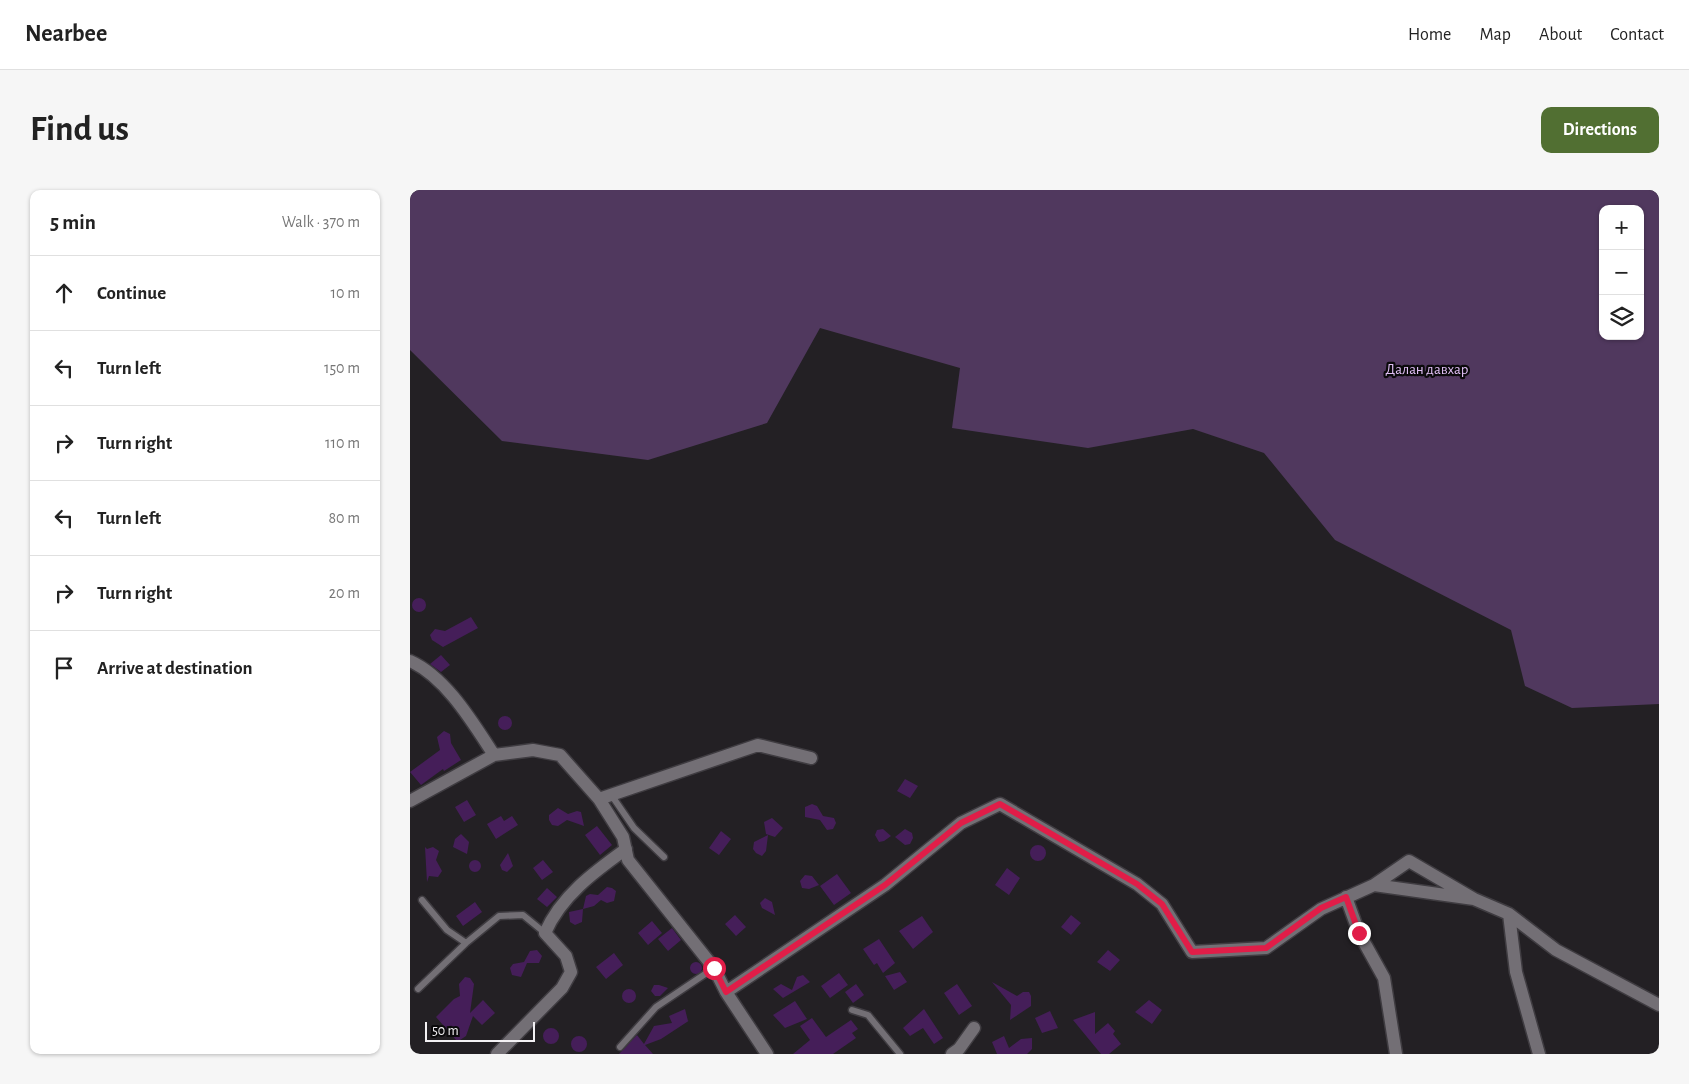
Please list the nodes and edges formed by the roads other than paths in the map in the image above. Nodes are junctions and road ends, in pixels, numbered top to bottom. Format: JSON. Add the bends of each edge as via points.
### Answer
{"nodes":[{"id":1,"x":410,"y":661,"type":"edge"},
{"id":2,"x":494,"y":755,"type":"junction"},
{"id":3,"x":811,"y":758,"type":"dead end"},
{"id":4,"x":612,"y":796,"type":"junction"},
{"id":5,"x":599,"y":799,"type":"junction"},
{"id":6,"x":410,"y":802,"type":"edge"},
{"id":7,"x":626,"y":849,"type":"junction"},
{"id":8,"x":664,"y":856,"type":"dead end"},
{"id":9,"x":1374,"y":885,"type":"junction"},
{"id":10,"x":1346,"y":897,"type":"junction"},
{"id":11,"x":1474,"y":899,"type":"junction"},
{"id":12,"x":422,"y":900,"type":"dead end"},
{"id":13,"x":1509,"y":914,"type":"junction"},
{"id":14,"x":545,"y":933,"type":"junction"},
{"id":15,"x":466,"y":942,"type":"junction"},
{"id":16,"x":714,"y":968,"type":"junction"},
{"id":17,"x":418,"y":989,"type":"dead end"},
{"id":18,"x":726,"y":992,"type":"junction"},
{"id":19,"x":1659,"y":1005,"type":"edge"},
{"id":20,"x":852,"y":1010,"type":"dead end"},
{"id":21,"x":974,"y":1028,"type":"dead end"},
{"id":22,"x":620,"y":1047,"type":"dead end"},
{"id":23,"x":497,"y":1054,"type":"edge"},
{"id":24,"x":767,"y":1054,"type":"edge"},
{"id":25,"x":900,"y":1054,"type":"edge"},
{"id":26,"x":952,"y":1054,"type":"edge"},
{"id":27,"x":1396,"y":1054,"type":"edge"},
{"id":28,"x":1539,"y":1054,"type":"edge"}],
"edges":[{"from":1,"to":2,"type":"street","via":[[436,680],[461,705]]},
{"from":2,"to":5,"type":"street","via":[[533,750],[560,755]]},
{"from":2,"to":6,"type":"street"},
{"from":3,"to":4,"type":"street","via":[[758,746]]},
{"from":4,"to":5,"type":"street"},
{"from":4,"to":8,"type":"lane","via":[[634,828]]},
{"from":5,"to":7,"type":"street","via":[[623,837]]},
{"from":7,"to":14,"type":"street","via":[[586,878],[550,922]]},
{"from":7,"to":16,"type":"street","via":[[628,860]]},
{"from":9,"to":10,"type":"street"},
{"from":9,"to":11,"type":"street"},
{"from":9,"to":11,"type":"street","via":[[1408,861]]},
{"from":10,"to":18,"type":"street","via":[[1321,908],[1266,948],[1192,952],[1162,904],[1137,884],[1000,804],[961,823],[885,885]]},
{"from":10,"to":27,"type":"street","via":[[1359,933],[1384,978]]},
{"from":11,"to":13,"type":"street"},
{"from":12,"to":15,"type":"lane","via":[[447,930]]},
{"from":13,"to":19,"type":"street","via":[[1556,950]]},
{"from":13,"to":28,"type":"street","via":[[1516,972]]},
{"from":14,"to":15,"type":"lane","via":[[523,915],[499,916]]},
{"from":14,"to":23,"type":"street","via":[[566,956],[571,972],[562,988]]},
{"from":15,"to":17,"type":"lane"},
{"from":16,"to":18,"type":"street"},
{"from":16,"to":22,"type":"lane","via":[[656,1007]]},
{"from":18,"to":24,"type":"street"},
{"from":20,"to":25,"type":"lane","via":[[868,1015]]},
{"from":21,"to":26,"type":"street"}]}
